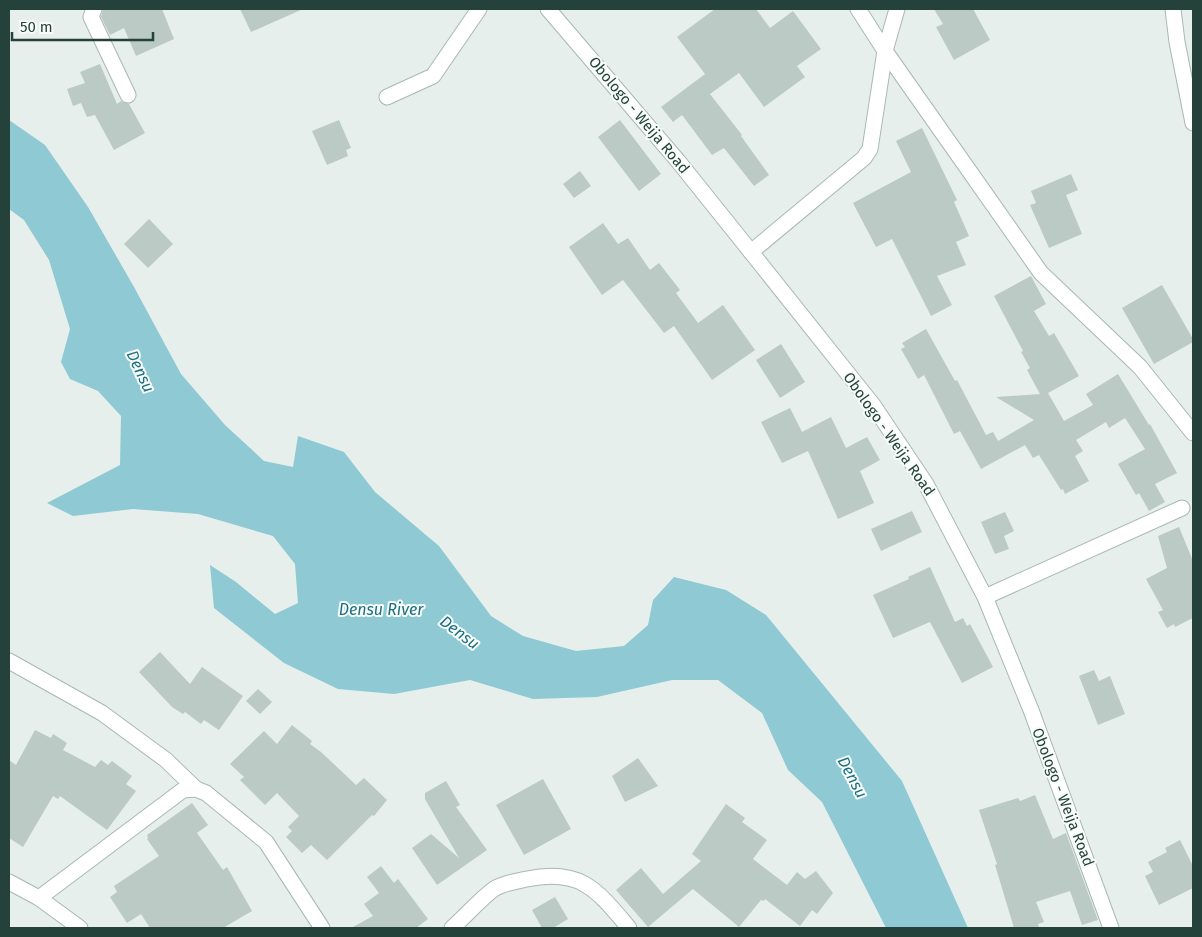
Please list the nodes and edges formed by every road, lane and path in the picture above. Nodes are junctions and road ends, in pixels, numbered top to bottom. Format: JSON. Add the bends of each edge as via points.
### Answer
{"nodes":[{"id":1,"x":94,"y":9,"type":"edge"},
{"id":2,"x":479,"y":9,"type":"edge"},
{"id":3,"x":548,"y":9,"type":"edge"},
{"id":4,"x":858,"y":9,"type":"edge"},
{"id":5,"x":897,"y":9,"type":"edge"},
{"id":6,"x":1173,"y":9,"type":"edge"},
{"id":7,"x":885,"y":51,"type":"junction"},
{"id":8,"x":128,"y":95,"type":"dead end"},
{"id":9,"x":387,"y":97,"type":"dead end"},
{"id":10,"x":1193,"y":123,"type":"edge"},
{"id":11,"x":751,"y":252,"type":"junction"},
{"id":12,"x":1193,"y":433,"type":"edge"},
{"id":13,"x":1182,"y":508,"type":"dead end"},
{"id":14,"x":985,"y":597,"type":"junction"},
{"id":15,"x":9,"y":661,"type":"edge"},
{"id":16,"x":196,"y":788,"type":"junction"},
{"id":17,"x":9,"y":882,"type":"edge"},
{"id":18,"x":39,"y":898,"type":"junction"},
{"id":19,"x":80,"y":928,"type":"edge"},
{"id":20,"x":322,"y":928,"type":"edge"},
{"id":21,"x":452,"y":928,"type":"edge"},
{"id":22,"x":629,"y":928,"type":"edge"},
{"id":23,"x":1111,"y":928,"type":"edge"}],
"edges":[{"from":1,"to":8,"type":"street","via":[[91,17]]},
{"from":2,"to":9,"type":"street","via":[[433,76]]},
{"from":3,"to":11,"type":"street","name":"Obologo - Weija Road"},
{"from":4,"to":7,"type":"street"},
{"from":5,"to":7,"type":"street"},
{"from":6,"to":10,"type":"street"},
{"from":7,"to":11,"type":"street","via":[[870,149],[864,158]]},
{"from":7,"to":12,"type":"street","via":[[1041,274],[1140,366]]},
{"from":11,"to":14,"type":"street","name":"Obologo - Weija Road","via":[[873,405],[926,484]]},
{"from":13,"to":14,"type":"street"},
{"from":14,"to":23,"type":"street","name":"Obologo - Weija Road","via":[[1031,710]]},
{"from":15,"to":16,"type":"street","via":[[102,713],[166,760]]},
{"from":16,"to":18,"type":"street","via":[[183,790]]},
{"from":16,"to":20,"type":"street","via":[[266,842]]},
{"from":17,"to":18,"type":"street"},
{"from":18,"to":19,"type":"street"},
{"from":21,"to":22,"type":"street","via":[[495,888],[548,875],[572,878],[600,894]]}]}
